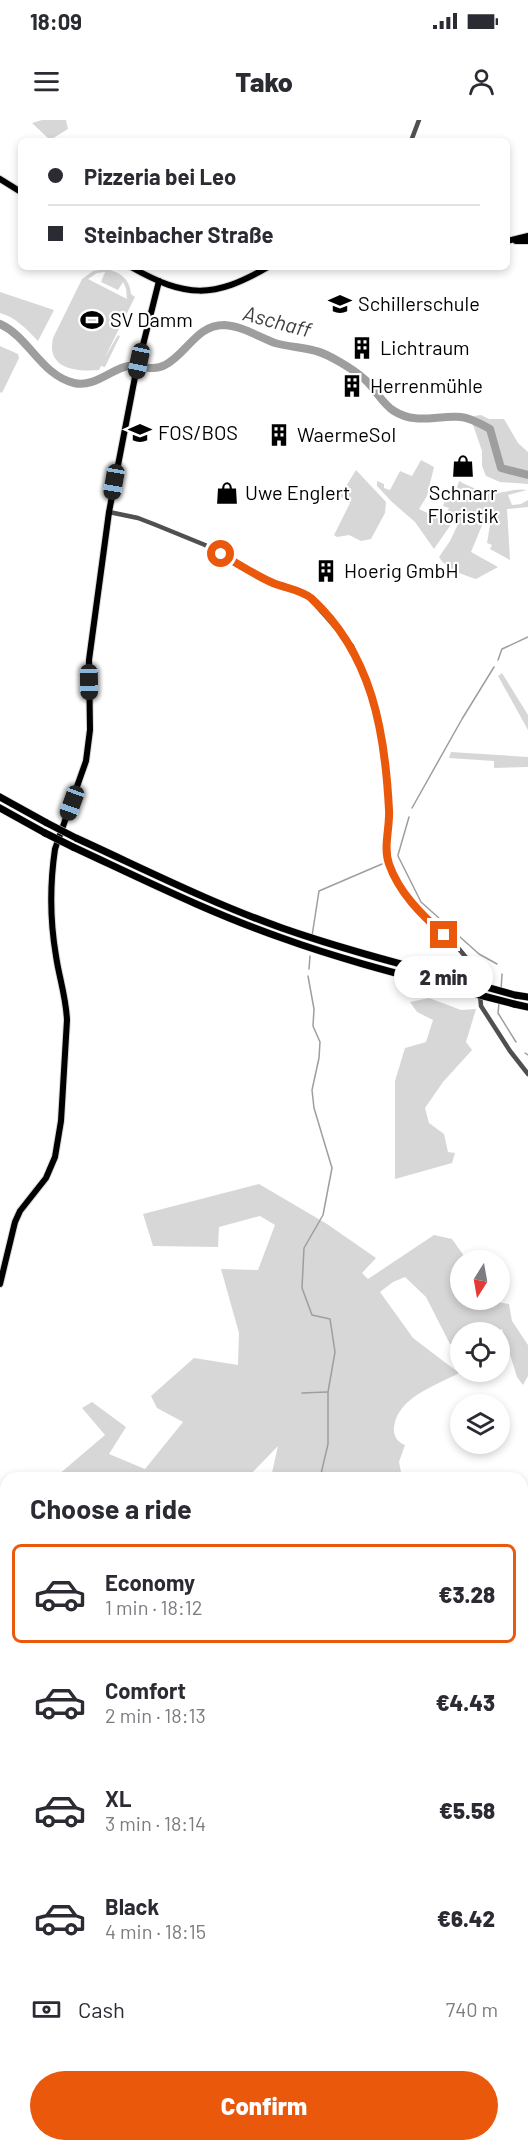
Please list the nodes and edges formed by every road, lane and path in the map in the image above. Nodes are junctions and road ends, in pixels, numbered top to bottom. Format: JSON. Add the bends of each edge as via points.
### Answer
{"nodes":[{"id":1,"x":419,"y":120,"type":"edge"},
{"id":2,"x":412,"y":138,"type":"edge"},
{"id":3,"x":0,"y":179,"type":"edge"},
{"id":4,"x":18,"y":190,"type":"edge"},
{"id":5,"x":528,"y":236,"type":"edge"},
{"id":6,"x":510,"y":241,"type":"edge"},
{"id":7,"x":528,"y":241,"type":"edge"},
{"id":8,"x":137,"y":270,"type":"edge"},
{"id":9,"x":262,"y":270,"type":"edge"},
{"id":10,"x":159,"y":281,"type":"junction"},
{"id":11,"x":109,"y":512,"type":"junction"},
{"id":12,"x":0,"y":797,"type":"edge"},
{"id":13,"x":0,"y":808,"type":"edge"},
{"id":14,"x":528,"y":997,"type":"edge"},
{"id":15,"x":528,"y":1007,"type":"edge"},
{"id":16,"x":528,"y":1074,"type":"edge"},
{"id":17,"x":0,"y":1284,"type":"edge"}],
"edges":[{"from":1,"to":2,"type":"street"},
{"from":3,"to":4,"type":"main road"},
{"from":5,"to":6,"type":"main road"},
{"from":6,"to":7,"type":"main road"},
{"from":8,"to":10,"type":"main road"},
{"from":9,"to":10,"type":"main road","via":[[215,290],[189,291]]},
{"from":10,"to":11,"type":"main road","via":[[136,373]]},
{"from":11,"to":16,"type":"street","via":[[138,518],[221,554],[271,582],[306,594],[352,646],[382,737],[389,811],[387,857],[393,873],[415,906],[469,961],[479,984],[481,1006]]},
{"from":11,"to":17,"type":"main road","via":[[89,660],[90,735],[86,761],[55,849],[51,885],[55,954],[67,1020],[58,1143],[46,1178],[15,1222]]},
{"from":12,"to":14,"type":"highway","bridge":true,"via":[[76,838],[213,902],[343,948]]},
{"from":13,"to":15,"type":"highway","bridge":true,"via":[[210,911],[343,959]]}]}
